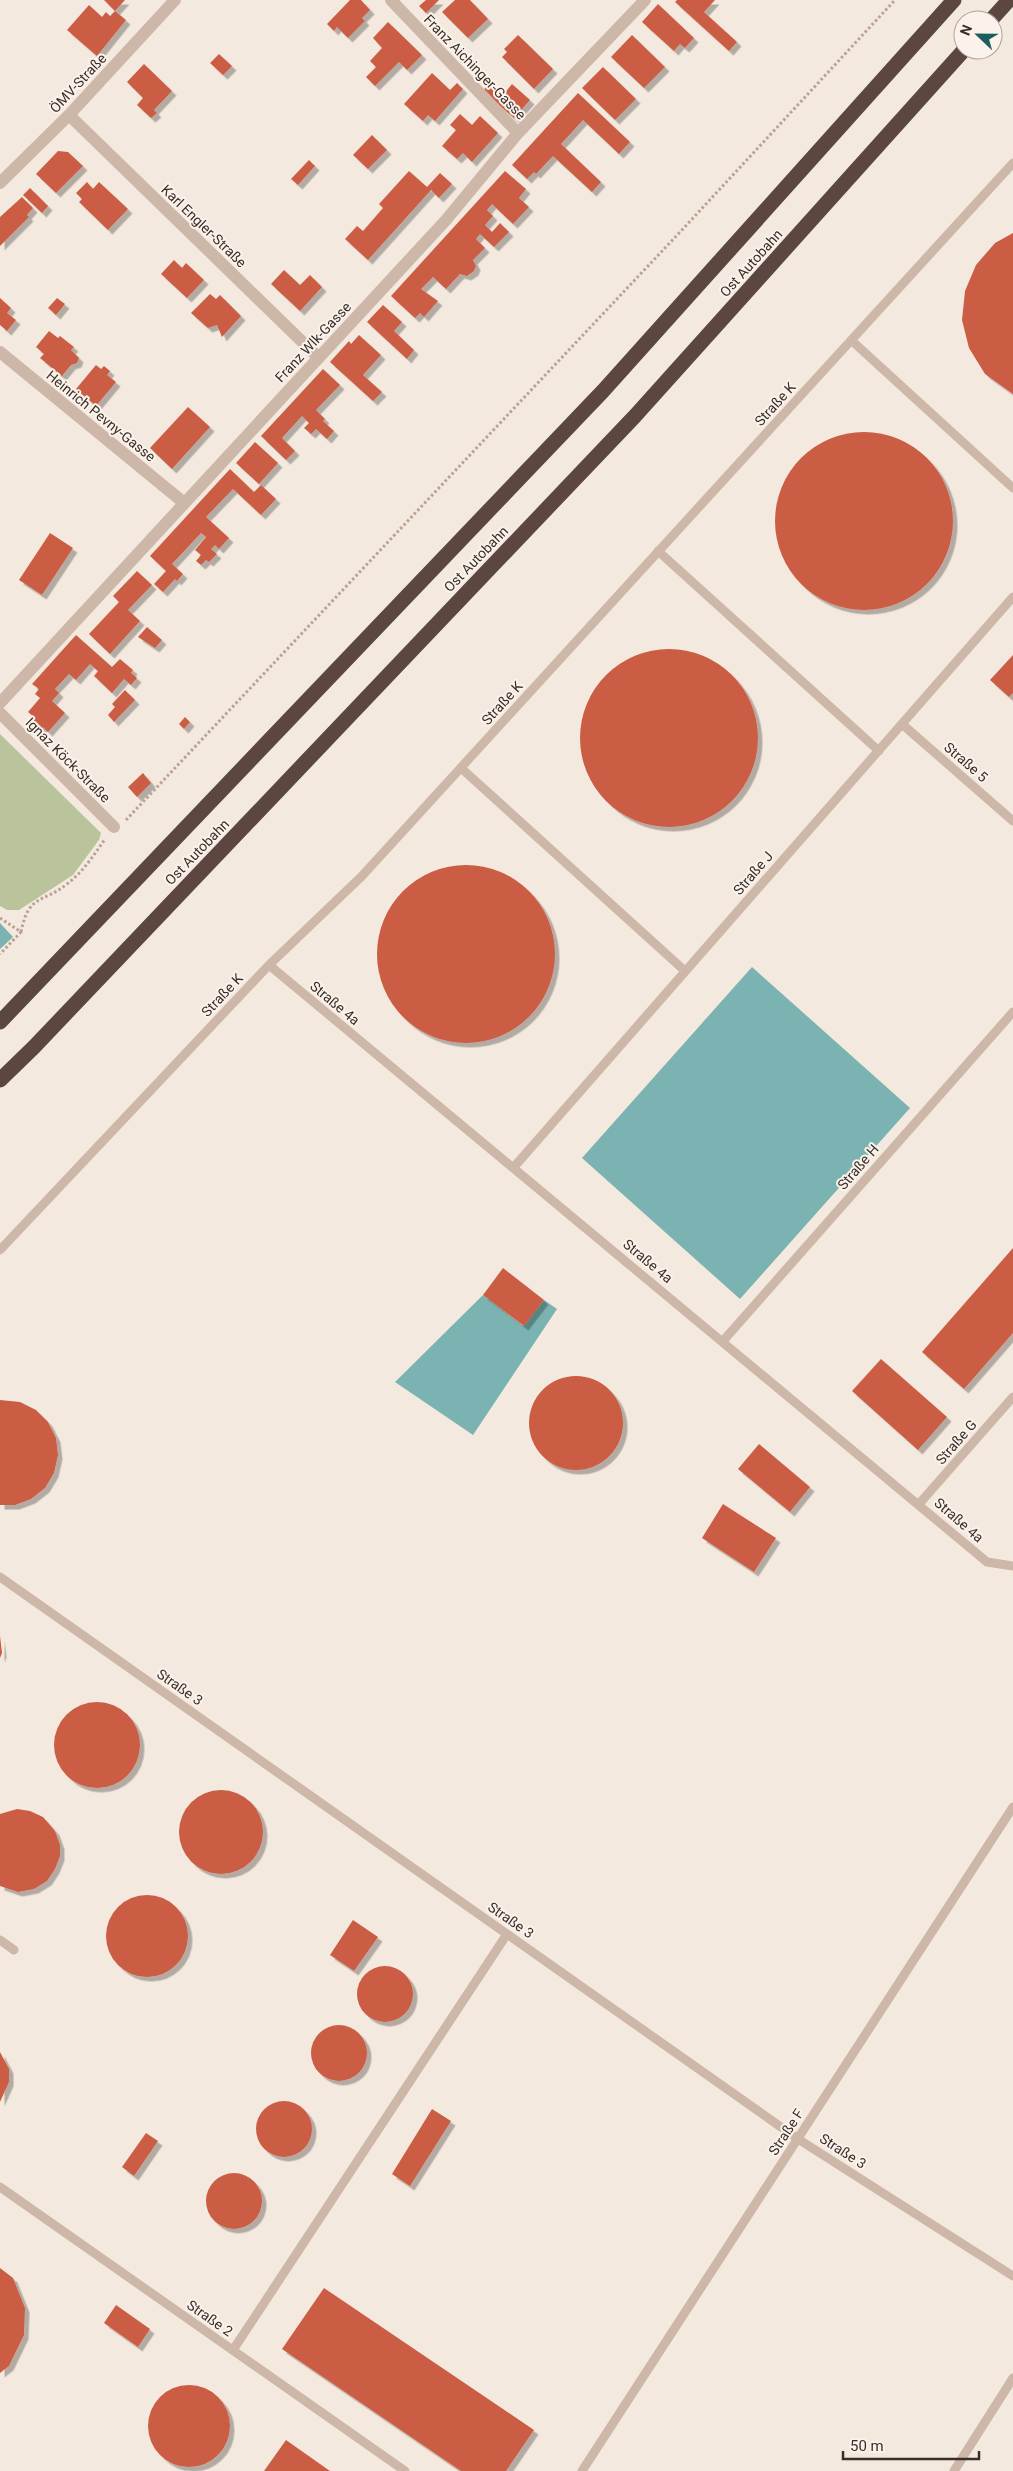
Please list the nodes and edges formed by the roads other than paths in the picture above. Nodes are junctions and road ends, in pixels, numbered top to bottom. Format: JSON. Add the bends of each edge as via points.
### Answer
{"nodes":[{"id":1,"x":175,"y":0,"type":"edge"},
{"id":2,"x":391,"y":0,"type":"edge"},
{"id":3,"x":645,"y":0,"type":"edge"},
{"id":4,"x":954,"y":0,"type":"edge"},
{"id":5,"x":1009,"y":0,"type":"edge"},
{"id":6,"x":1000,"y":10,"type":"edge"},
{"id":7,"x":955,"y":60,"type":"edge"},
{"id":8,"x":69,"y":115,"type":"junction"},
{"id":9,"x":518,"y":133,"type":"junction"},
{"id":10,"x":1013,"y":163,"type":"edge"},
{"id":11,"x":0,"y":183,"type":"edge"},
{"id":12,"x":851,"y":340,"type":"junction"},
{"id":13,"x":0,"y":352,"type":"edge"},
{"id":14,"x":319,"y":358,"type":"junction"},
{"id":15,"x":1013,"y":488,"type":"edge"},
{"id":16,"x":183,"y":502,"type":"junction"},
{"id":17,"x":658,"y":552,"type":"junction"},
{"id":18,"x":1013,"y":597,"type":"edge"},
{"id":19,"x":0,"y":703,"type":"edge"},
{"id":20,"x":0,"y":714,"type":"edge"},
{"id":21,"x":902,"y":724,"type":"junction"},
{"id":22,"x":879,"y":751,"type":"junction"},
{"id":23,"x":461,"y":768,"type":"junction"},
{"id":24,"x":1013,"y":821,"type":"edge"},
{"id":25,"x":114,"y":827,"type":"road end"},
{"id":26,"x":269,"y":965,"type":"junction"},
{"id":27,"x":685,"y":971,"type":"junction"},
{"id":28,"x":1013,"y":1012,"type":"edge"},
{"id":29,"x":0,"y":1022,"type":"edge"},
{"id":30,"x":0,"y":1080,"type":"edge"},
{"id":31,"x":514,"y":1168,"type":"junction"},
{"id":32,"x":0,"y":1250,"type":"edge"},
{"id":33,"x":723,"y":1340,"type":"junction"},
{"id":34,"x":1013,"y":1397,"type":"edge"},
{"id":35,"x":919,"y":1504,"type":"junction"},
{"id":36,"x":1013,"y":1566,"type":"edge"},
{"id":37,"x":0,"y":1577,"type":"edge"},
{"id":38,"x":1013,"y":1808,"type":"edge"},
{"id":39,"x":507,"y":1934,"type":"junction"},
{"id":40,"x":0,"y":1940,"type":"edge"},
{"id":41,"x":14,"y":1950,"type":"dead end"},
{"id":42,"x":798,"y":2139,"type":"junction"},
{"id":43,"x":0,"y":2187,"type":"edge"},
{"id":44,"x":1013,"y":2276,"type":"edge"},
{"id":45,"x":233,"y":2350,"type":"junction"},
{"id":46,"x":1013,"y":2378,"type":"edge"},
{"id":47,"x":405,"y":2471,"type":"edge"},
{"id":48,"x":582,"y":2471,"type":"edge"},
{"id":49,"x":954,"y":2471,"type":"edge"}],
"edges":[{"from":1,"to":8,"type":"street","name":"ÖMV-Straße"},
{"from":2,"to":9,"type":"street","name":"Franz Aichinger-Gasse"},
{"from":3,"to":9,"type":"street","name":"Franz Wlk-Gasse"},
{"from":4,"to":29,"type":"highway","name":"Ost Autobahn","via":[[603,391]]},
{"from":5,"to":6,"type":"highway"},
{"from":7,"to":30,"type":"highway","name":"Ost Autobahn","via":[[635,416]]},
{"from":8,"to":11,"type":"street","name":"ÖMV-Straße"},
{"from":8,"to":14,"type":"street","name":"Karl Engler-Straße"},
{"from":9,"to":14,"type":"street","name":"Franz Wlk-Gasse","via":[[446,220]]},
{"from":10,"to":12,"type":"lane","name":"Straße K"},
{"from":12,"to":15,"type":"lane"},
{"from":12,"to":17,"type":"lane","name":"Straße K"},
{"from":13,"to":16,"type":"street","name":"Heinrich Pevny-Gasse"},
{"from":14,"to":16,"type":"street","name":"Franz Wlk-Gasse"},
{"from":16,"to":19,"type":"street","name":"Franz Wlk-Gasse"},
{"from":17,"to":22,"type":"lane"},
{"from":17,"to":23,"type":"lane","name":"Straße K"},
{"from":18,"to":21,"type":"lane","name":"Straße J"},
{"from":20,"to":25,"type":"street","name":"Ignaz Köck-Straße"},
{"from":21,"to":22,"type":"lane","name":"Straße J"},
{"from":21,"to":24,"type":"lane","name":"Straße 5"},
{"from":22,"to":27,"type":"lane","name":"Straße J"},
{"from":23,"to":26,"type":"lane","name":"Straße K","via":[[362,876]]},
{"from":23,"to":27,"type":"lane"},
{"from":26,"to":31,"type":"lane","name":"Straße 4a"},
{"from":26,"to":32,"type":"lane","name":"Straße K"},
{"from":27,"to":31,"type":"lane","name":"Straße J"},
{"from":28,"to":33,"type":"lane","name":"Straße H"},
{"from":31,"to":33,"type":"lane","name":"Straße 4a"},
{"from":33,"to":35,"type":"lane","name":"Straße 4a"},
{"from":34,"to":35,"type":"lane","name":"Straße G"},
{"from":35,"to":36,"type":"lane","name":"Straße 4a","via":[[987,1562]]},
{"from":37,"to":39,"type":"lane","name":"Straße 3"},
{"from":38,"to":42,"type":"lane","name":"Straße F"},
{"from":39,"to":42,"type":"lane","name":"Straße 3"},
{"from":39,"to":45,"type":"lane"},
{"from":40,"to":41,"type":"lane"},
{"from":42,"to":44,"type":"lane","name":"Straße 3"},
{"from":42,"to":48,"type":"lane","name":"Straße F"},
{"from":43,"to":45,"type":"lane","name":"Straße 2"},
{"from":45,"to":47,"type":"lane","name":"Straße 2"},
{"from":46,"to":49,"type":"lane"}]}
